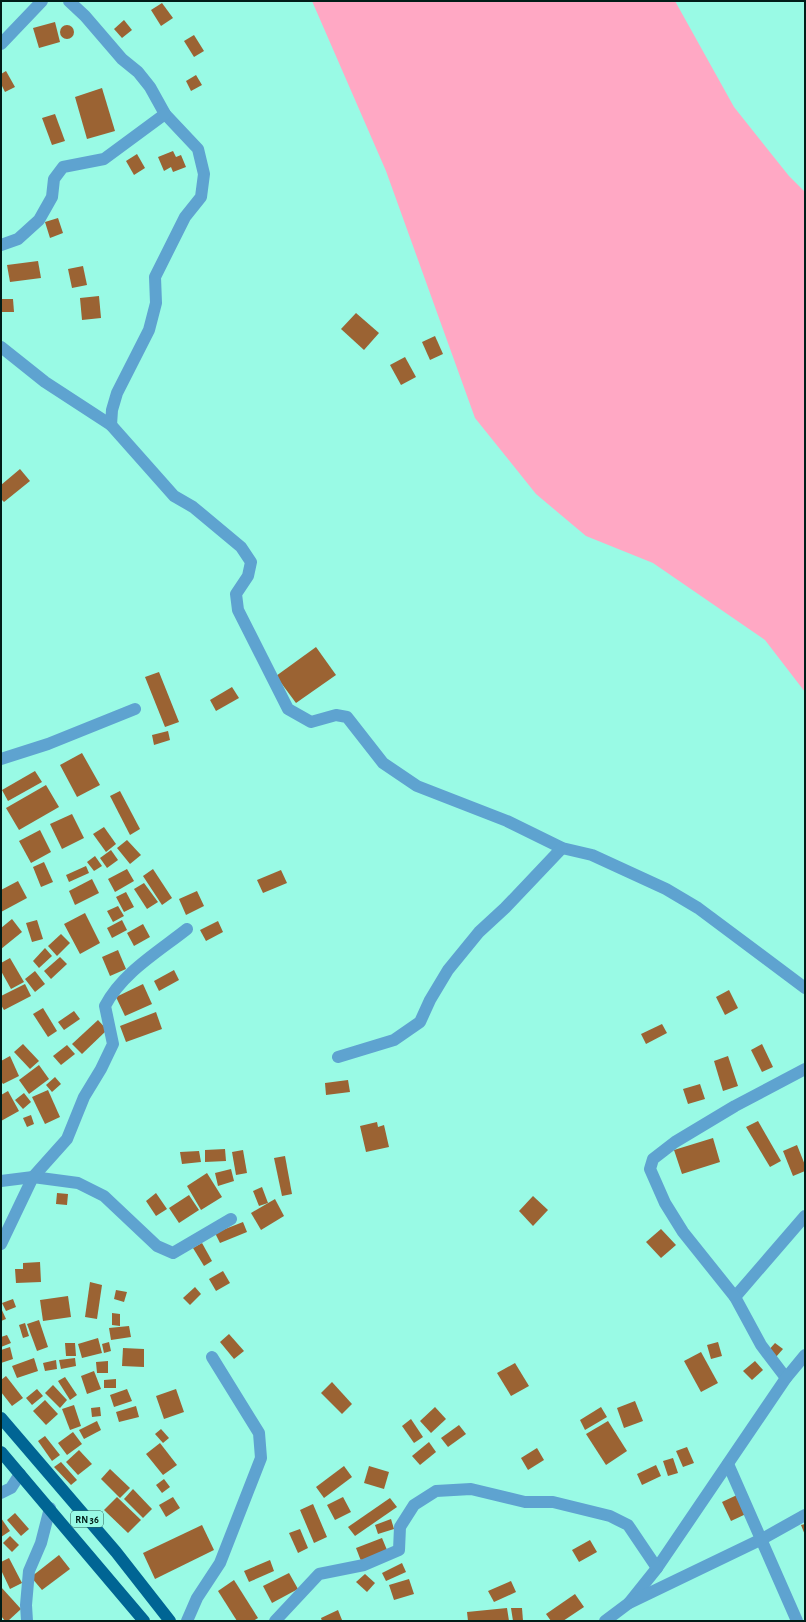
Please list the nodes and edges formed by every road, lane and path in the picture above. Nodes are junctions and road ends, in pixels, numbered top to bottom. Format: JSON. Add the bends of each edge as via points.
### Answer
{"nodes":[{"id":1,"x":42,"y":1,"type":"edge"},
{"id":2,"x":69,"y":1,"type":"edge"},
{"id":3,"x":1,"y":44,"type":"edge"},
{"id":4,"x":165,"y":114,"type":"junction"},
{"id":5,"x":1,"y":245,"type":"edge"},
{"id":6,"x":1,"y":347,"type":"edge"},
{"id":7,"x":111,"y":425,"type":"junction"},
{"id":8,"x":135,"y":709,"type":"dead end"},
{"id":9,"x":1,"y":758,"type":"edge"},
{"id":10,"x":562,"y":848,"type":"junction"},
{"id":11,"x":187,"y":929,"type":"dead end"},
{"id":12,"x":805,"y":988,"type":"edge"},
{"id":13,"x":338,"y":1057,"type":"dead end"},
{"id":14,"x":805,"y":1069,"type":"edge"},
{"id":15,"x":33,"y":1177,"type":"junction"},
{"id":16,"x":1,"y":1181,"type":"edge"},
{"id":17,"x":805,"y":1216,"type":"edge"},
{"id":18,"x":231,"y":1219,"type":"dead end"},
{"id":19,"x":1,"y":1244,"type":"edge"},
{"id":20,"x":735,"y":1297,"type":"junction"},
{"id":21,"x":805,"y":1355,"type":"edge"},
{"id":22,"x":212,"y":1357,"type":"dead end"},
{"id":23,"x":786,"y":1378,"type":"junction"},
{"id":24,"x":1,"y":1418,"type":"edge"},
{"id":25,"x":1,"y":1452,"type":"edge"},
{"id":26,"x":728,"y":1464,"type":"junction"},
{"id":27,"x":20,"y":1474,"type":"junction"},
{"id":28,"x":1,"y":1493,"type":"edge"},
{"id":29,"x":50,"y":1508,"type":"junction"},
{"id":30,"x":805,"y":1515,"type":"edge"},
{"id":31,"x":762,"y":1539,"type":"junction"},
{"id":32,"x":657,"y":1568,"type":"junction"},
{"id":33,"x":630,"y":1603,"type":"junction"},
{"id":34,"x":141,"y":1620,"type":"edge"},
{"id":35,"x":27,"y":1621,"type":"edge"},
{"id":36,"x":170,"y":1621,"type":"edge"},
{"id":37,"x":187,"y":1621,"type":"edge"},
{"id":38,"x":275,"y":1621,"type":"edge"},
{"id":39,"x":605,"y":1621,"type":"edge"},
{"id":40,"x":797,"y":1621,"type":"edge"}],
"edges":[{"from":1,"to":3,"type":"street"},
{"from":2,"to":4,"type":"street","via":[[122,59],[138,72]]},
{"from":4,"to":5,"type":"street","via":[[104,159],[63,167],[54,178],[52,196],[39,220],[18,239]]},
{"from":4,"to":7,"type":"street","via":[[198,149],[204,174],[201,197],[185,217],[155,277],[156,303],[151,324],[117,393]]},
{"from":6,"to":7,"type":"street","via":[[45,382]]},
{"from":7,"to":10,"type":"street","via":[[174,496],[199,512],[241,548],[251,562],[248,576],[236,594],[238,610],[288,709],[311,722],[336,715],[346,717],[384,763],[417,786],[507,821]]},
{"from":8,"to":9,"type":"street","via":[[48,744]]},
{"from":10,"to":12,"type":"street","via":[[592,855],[666,889],[704,913]]},
{"from":10,"to":13,"type":"street","via":[[470,943],[448,970],[420,1022],[394,1040]]},
{"from":11,"to":15,"type":"street","via":[[131,973],[112,992],[105,1006],[113,1044],[84,1097],[67,1139]]},
{"from":14,"to":20,"type":"street","via":[[735,1106],[675,1142],[653,1159],[651,1164],[650,1169],[665,1203],[683,1232]]},
{"from":15,"to":16,"type":"street"},
{"from":15,"to":18,"type":"street","via":[[78,1183],[104,1196],[157,1246],[173,1253]]},
{"from":15,"to":19,"type":"street"},
{"from":17,"to":20,"type":"street"},
{"from":20,"to":23,"type":"street","via":[[761,1345]]},
{"from":21,"to":23,"type":"street"},
{"from":22,"to":37,"type":"street","via":[[259,1433],[261,1458],[220,1563],[197,1598]]},
{"from":23,"to":26,"type":"street"},
{"from":24,"to":36,"type":"main road","number":"RN 36","via":[[116,1552]]},
{"from":25,"to":27,"type":"main road","number":"RN 36"},
{"from":26,"to":31,"type":"street"},
{"from":26,"to":32,"type":"street"},
{"from":27,"to":28,"type":"street","via":[[11,1488]]},
{"from":27,"to":29,"type":"main road","number":"RN 36"},
{"from":29,"to":34,"type":"main road","number":"RN 36"},
{"from":29,"to":35,"type":"street","via":[[41,1543],[29,1571]]},
{"from":30,"to":31,"type":"street"},
{"from":31,"to":33,"type":"street"},
{"from":31,"to":40,"type":"street"},
{"from":32,"to":33,"type":"street"},
{"from":32,"to":38,"type":"street","via":[[628,1525],[610,1516],[553,1502],[525,1502],[471,1489],[436,1491],[414,1505],[400,1527],[399,1550],[364,1566],[319,1574]]},
{"from":33,"to":39,"type":"street"}]}
